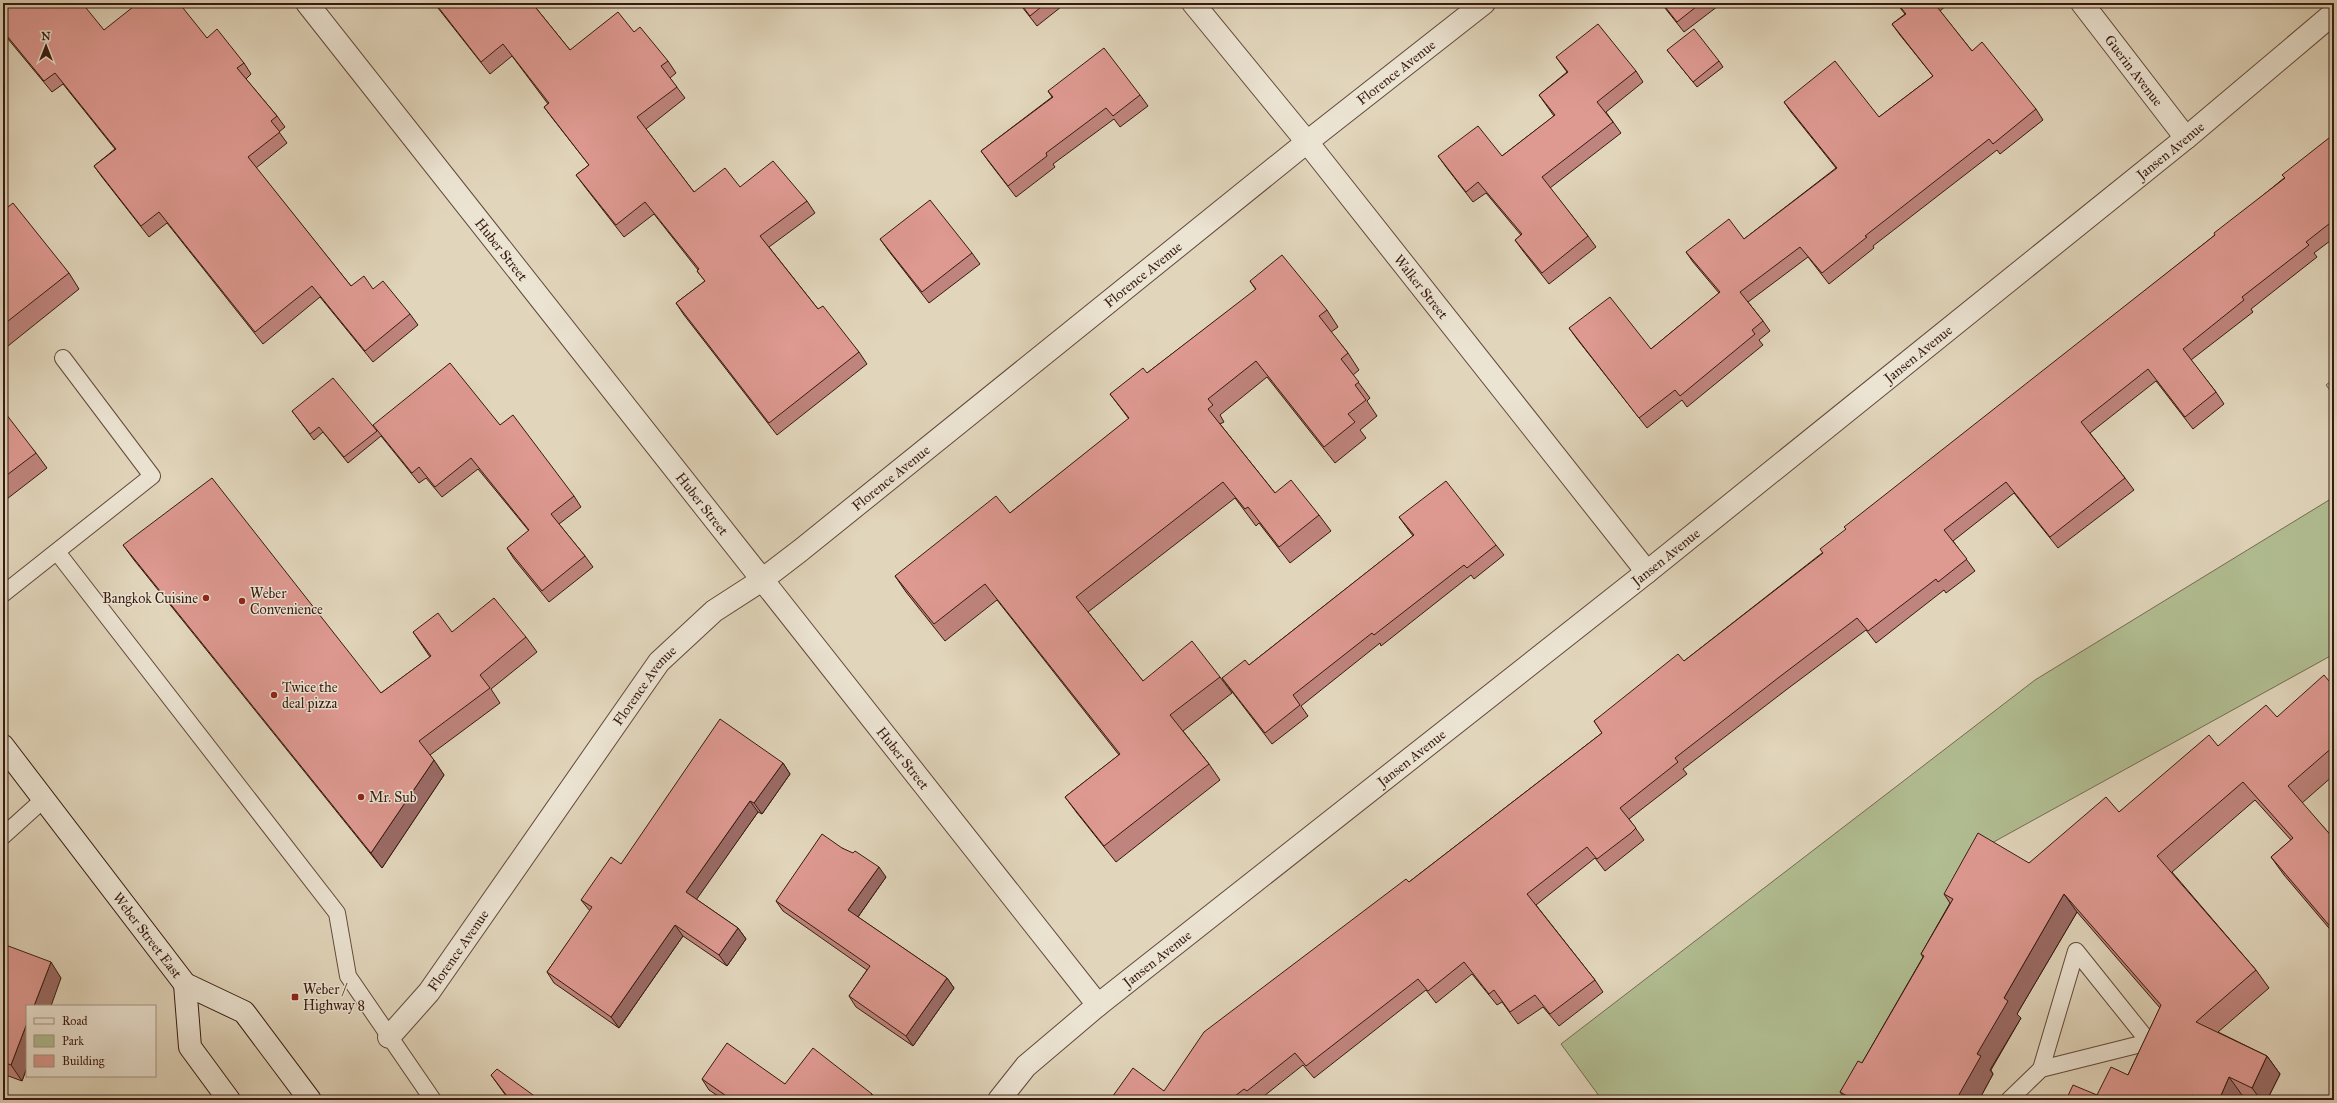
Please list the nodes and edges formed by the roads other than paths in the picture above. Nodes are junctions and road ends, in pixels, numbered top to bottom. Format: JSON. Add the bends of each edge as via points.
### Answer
{"nodes":[{"id":1,"x":307,"y":3,"type":"edge"},
{"id":2,"x":1193,"y":3,"type":"edge"},
{"id":3,"x":1484,"y":3,"type":"edge"},
{"id":4,"x":2082,"y":3,"type":"edge"},
{"id":5,"x":2334,"y":13,"type":"edge"},
{"id":6,"x":2186,"y":138,"type":"junction"},
{"id":7,"x":1307,"y":142,"type":"junction"},
{"id":8,"x":63,"y":358,"type":"dead end"},
{"id":9,"x":57,"y":552,"type":"junction"},
{"id":10,"x":1647,"y":572,"type":"junction"},
{"id":11,"x":762,"y":580,"type":"junction"},
{"id":12,"x":3,"y":594,"type":"edge"},
{"id":13,"x":3,"y":746,"type":"edge"},
{"id":14,"x":44,"y":799,"type":"junction"},
{"id":15,"x":3,"y":836,"type":"edge"},
{"id":16,"x":185,"y":984,"type":"junction"},
{"id":17,"x":1098,"y":1005,"type":"junction"},
{"id":18,"x":389,"y":1037,"type":"junction"},
{"id":19,"x":2041,"y":1069,"type":"junction"},
{"id":20,"x":229,"y":1100,"type":"edge"},
{"id":21,"x":310,"y":1100,"type":"edge"},
{"id":22,"x":433,"y":1100,"type":"edge"},
{"id":23,"x":999,"y":1100,"type":"edge"},
{"id":24,"x":2009,"y":1100,"type":"edge"}],
"edges":[{"from":1,"to":11,"type":"street","name":"Huber Street"},
{"from":2,"to":7,"type":"street","name":"Walker Street"},
{"from":3,"to":7,"type":"street","name":"Florence Avenue"},
{"from":4,"to":6,"type":"street","name":"Guerin Avenue"},
{"from":5,"to":6,"type":"street","name":"Jansen Avenue"},
{"from":6,"to":10,"type":"street","name":"Jansen Avenue"},
{"from":7,"to":10,"type":"street","name":"Walker Street"},
{"from":7,"to":11,"type":"street","name":"Florence Avenue"},
{"from":8,"to":9,"type":"lane","via":[[152,476]]},
{"from":9,"to":12,"type":"lane"},
{"from":9,"to":18,"type":"lane","via":[[337,913],[348,976]]},
{"from":10,"to":17,"type":"street","name":"Jansen Avenue"},
{"from":11,"to":17,"type":"street","name":"Huber Street"},
{"from":11,"to":18,"type":"street","name":"Florence Avenue","via":[[714,611],[659,662],[429,992]]},
{"from":13,"to":14,"type":"street","name":"Weber Street East"},
{"from":14,"to":15,"type":"lane"},
{"from":14,"to":16,"type":"street","name":"Weber Street East"},
{"from":16,"to":20,"type":"street","via":[[190,1047]]},
{"from":16,"to":21,"type":"street","name":"Weber Street East","via":[[244,1012]]},
{"from":17,"to":23,"type":"street","name":"Jansen Avenue","via":[[1026,1066]]},
{"from":18,"to":22,"type":"lane"},
{"from":19,"to":19,"type":"lane","via":[[2149,1042],[2076,951],[2050,1040]]},
{"from":19,"to":24,"type":"lane"}]}
